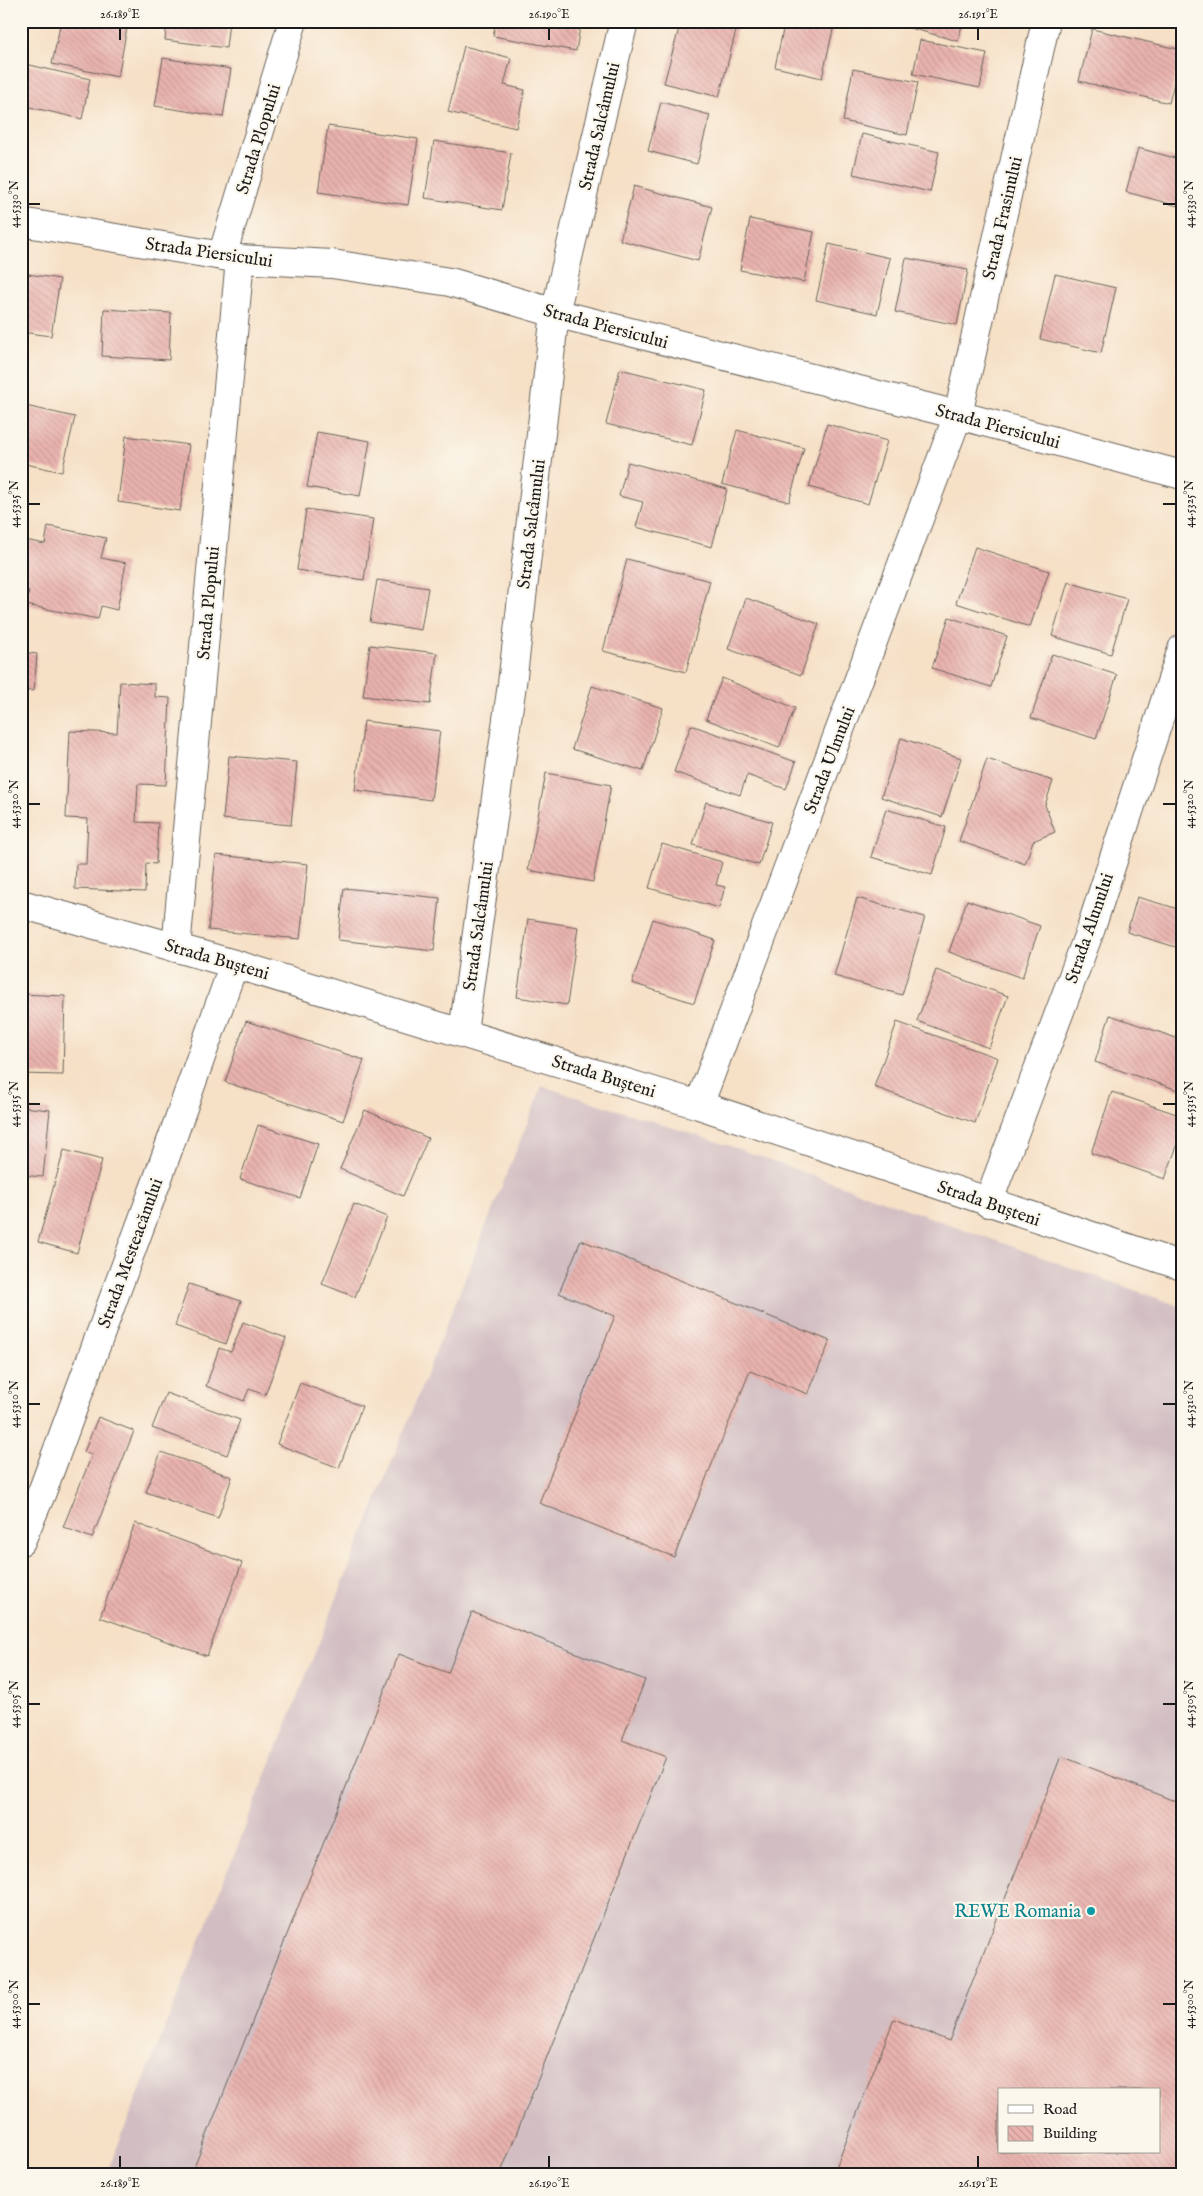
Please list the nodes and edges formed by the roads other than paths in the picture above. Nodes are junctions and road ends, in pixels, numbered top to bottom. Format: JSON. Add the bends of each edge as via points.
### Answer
{"nodes":[{"id":1,"x":293,"y":21,"type":"edge"},
{"id":2,"x":624,"y":21,"type":"edge"},
{"id":3,"x":1046,"y":21,"type":"edge"},
{"id":4,"x":21,"y":222,"type":"edge"},
{"id":5,"x":231,"y":258,"type":"junction"},
{"id":6,"x":556,"y":313,"type":"junction"},
{"id":7,"x":958,"y":415,"type":"junction"},
{"id":8,"x":1182,"y":475,"type":"edge"},
{"id":9,"x":1182,"y":649,"type":"edge"},
{"id":10,"x":21,"y":904,"type":"edge"},
{"id":11,"x":176,"y":948,"type":"junction"},
{"id":12,"x":234,"y":964,"type":"junction"},
{"id":13,"x":463,"y":1032,"type":"junction"},
{"id":14,"x":699,"y":1105,"type":"junction"},
{"id":15,"x":988,"y":1203,"type":"junction"},
{"id":16,"x":1182,"y":1266,"type":"edge"},
{"id":17,"x":21,"y":1541,"type":"edge"}],
"edges":[{"from":1,"to":5,"type":"street","name":"Strada Plopului"},
{"from":2,"to":6,"type":"street","name":"Strada Salcâmului"},
{"from":3,"to":7,"type":"street","name":"Strada Frasinului"},
{"from":4,"to":5,"type":"street","name":"Strada Piersicului"},
{"from":5,"to":6,"type":"street","name":"Strada Piersicului","via":[[332,264],[450,282]]},
{"from":5,"to":11,"type":"street","name":"Strada Plopului"},
{"from":6,"to":7,"type":"street","name":"Strada Piersicului"},
{"from":6,"to":13,"type":"street","name":"Strada Salcâmului","via":[[512,684]]},
{"from":7,"to":8,"type":"street","name":"Strada Piersicului"},
{"from":7,"to":14,"type":"street","name":"Strada Ulmului"},
{"from":9,"to":15,"type":"street","name":"Strada Alunului","via":[[1091,928]]},
{"from":10,"to":11,"type":"street","name":"Strada Bușteni"},
{"from":11,"to":12,"type":"street","name":"Strada Bușteni"},
{"from":12,"to":13,"type":"street","name":"Strada Bușteni"},
{"from":12,"to":17,"type":"street","name":"Strada Mesteacănului","via":[[158,1178]]},
{"from":13,"to":14,"type":"street","name":"Strada Bușteni"},
{"from":14,"to":15,"type":"street","name":"Strada Bușteni"},
{"from":15,"to":16,"type":"street","name":"Strada Bușteni"}]}
